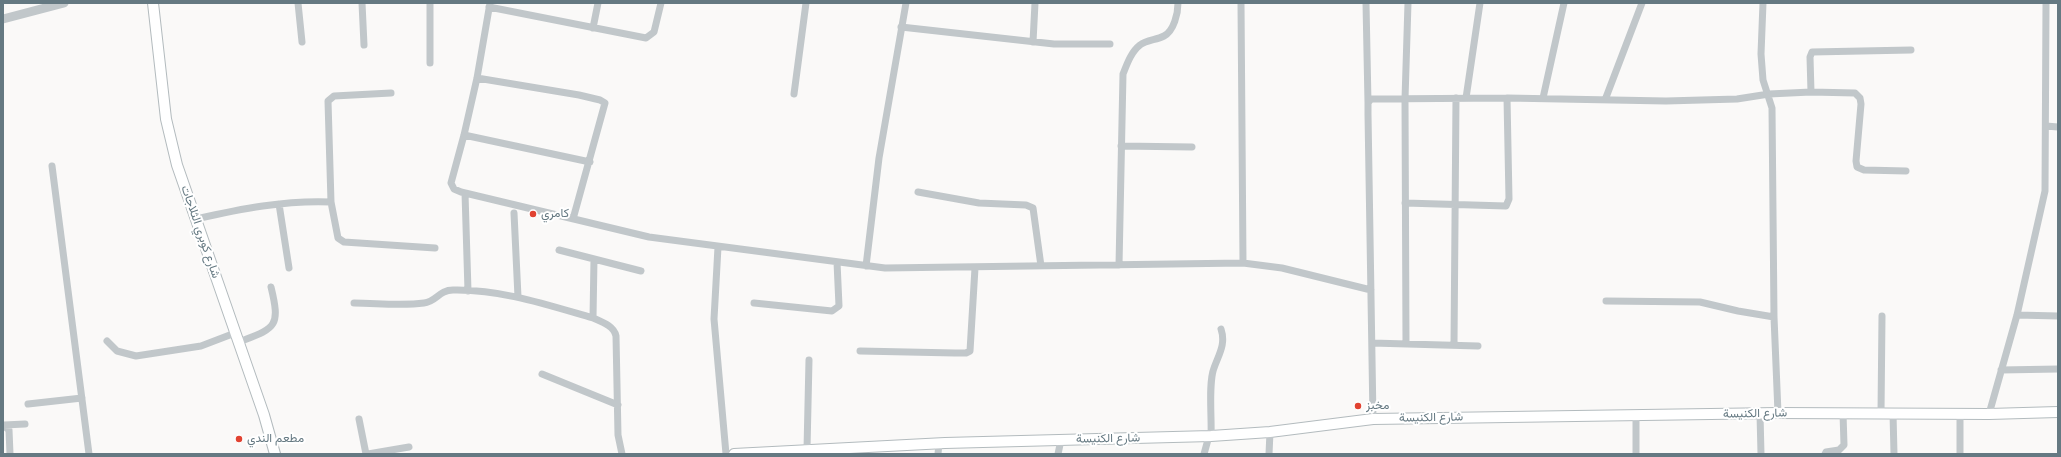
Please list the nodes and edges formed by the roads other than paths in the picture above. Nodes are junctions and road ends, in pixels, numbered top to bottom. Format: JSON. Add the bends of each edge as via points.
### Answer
{"nodes":[{"id":1,"x":64,"y":3,"type":"edge"},
{"id":2,"x":153,"y":3,"type":"edge"},
{"id":3,"x":298,"y":3,"type":"edge"},
{"id":4,"x":362,"y":3,"type":"edge"},
{"id":5,"x":430,"y":3,"type":"edge"},
{"id":6,"x":598,"y":3,"type":"edge"},
{"id":7,"x":661,"y":3,"type":"edge"},
{"id":8,"x":806,"y":3,"type":"edge"},
{"id":9,"x":906,"y":3,"type":"edge"},
{"id":10,"x":1035,"y":3,"type":"edge"},
{"id":11,"x":1178,"y":3,"type":"edge"},
{"id":12,"x":1241,"y":3,"type":"edge"},
{"id":13,"x":1366,"y":3,"type":"edge"},
{"id":14,"x":1408,"y":3,"type":"edge"},
{"id":15,"x":1480,"y":3,"type":"edge"},
{"id":16,"x":1564,"y":3,"type":"edge"},
{"id":17,"x":1642,"y":3,"type":"edge"},
{"id":18,"x":1763,"y":3,"type":"edge"},
{"id":19,"x":2046,"y":3,"type":"edge"},
{"id":20,"x":490,"y":5,"type":"edge"},
{"id":21,"x":3,"y":19,"type":"edge"},
{"id":22,"x":901,"y":27,"type":"junction"},
{"id":23,"x":593,"y":28,"type":"junction"},
{"id":24,"x":302,"y":42,"type":"dead end"},
{"id":25,"x":1033,"y":42,"type":"junction"},
{"id":26,"x":1110,"y":44,"type":"dead end"},
{"id":27,"x":364,"y":45,"type":"dead end"},
{"id":28,"x":1911,"y":50,"type":"dead end"},
{"id":29,"x":430,"y":63,"type":"dead end"},
{"id":30,"x":477,"y":78,"type":"junction"},
{"id":31,"x":1811,"y":92,"type":"junction"},
{"id":32,"x":391,"y":93,"type":"dead end"},
{"id":33,"x":794,"y":94,"type":"dead end"},
{"id":34,"x":1769,"y":94,"type":"junction"},
{"id":35,"x":1456,"y":98,"type":"junction"},
{"id":36,"x":1466,"y":98,"type":"junction"},
{"id":37,"x":1507,"y":98,"type":"junction"},
{"id":38,"x":1543,"y":98,"type":"junction"},
{"id":39,"x":1405,"y":99,"type":"junction"},
{"id":40,"x":1605,"y":100,"type":"junction"},
{"id":41,"x":1368,"y":103,"type":"junction"},
{"id":42,"x":2046,"y":126,"type":"junction"},
{"id":43,"x":2058,"y":127,"type":"edge"},
{"id":44,"x":464,"y":135,"type":"junction"},
{"id":45,"x":1120,"y":146,"type":"junction"},
{"id":46,"x":1192,"y":147,"type":"dead end"},
{"id":47,"x":590,"y":162,"type":"junction"},
{"id":48,"x":52,"y":166,"type":"dead end"},
{"id":49,"x":1906,"y":171,"type":"dead end"},
{"id":50,"x":918,"y":192,"type":"dead end"},
{"id":51,"x":465,"y":193,"type":"junction"},
{"id":52,"x":331,"y":202,"type":"junction"},
{"id":53,"x":1405,"y":203,"type":"junction"},
{"id":54,"x":279,"y":204,"type":"junction"},
{"id":55,"x":1455,"y":206,"type":"junction"},
{"id":56,"x":514,"y":213,"type":"dead end"},
{"id":57,"x":196,"y":219,"type":"junction"},
{"id":58,"x":573,"y":219,"type":"junction"},
{"id":59,"x":435,"y":248,"type":"dead end"},
{"id":60,"x":718,"y":248,"type":"junction"},
{"id":61,"x":559,"y":250,"type":"dead end"},
{"id":62,"x":594,"y":259,"type":"junction"},
{"id":63,"x":837,"y":262,"type":"junction"},
{"id":64,"x":1243,"y":263,"type":"junction"},
{"id":65,"x":1119,"y":265,"type":"junction"},
{"id":66,"x":866,"y":266,"type":"junction"},
{"id":67,"x":1041,"y":266,"type":"junction"},
{"id":68,"x":289,"y":268,"type":"dead end"},
{"id":69,"x":975,"y":268,"type":"junction"},
{"id":70,"x":641,"y":271,"type":"dead end"},
{"id":71,"x":271,"y":287,"type":"dead end"},
{"id":72,"x":1371,"y":290,"type":"junction"},
{"id":73,"x":468,"y":291,"type":"junction"},
{"id":74,"x":518,"y":297,"type":"junction"},
{"id":75,"x":1606,"y":301,"type":"dead end"},
{"id":76,"x":354,"y":303,"type":"dead end"},
{"id":77,"x":754,"y":303,"type":"dead end"},
{"id":78,"x":2018,"y":315,"type":"junction"},
{"id":79,"x":1882,"y":316,"type":"dead end"},
{"id":80,"x":2058,"y":316,"type":"edge"},
{"id":81,"x":1774,"y":317,"type":"junction"},
{"id":82,"x":593,"y":318,"type":"junction"},
{"id":83,"x":1221,"y":329,"type":"dead end"},
{"id":84,"x":237,"y":337,"type":"junction"},
{"id":85,"x":107,"y":340,"type":"dead end"},
{"id":86,"x":1372,"y":343,"type":"junction"},
{"id":87,"x":1406,"y":344,"type":"junction"},
{"id":88,"x":1454,"y":346,"type":"junction"},
{"id":89,"x":1478,"y":346,"type":"dead end"},
{"id":90,"x":860,"y":351,"type":"dead end"},
{"id":91,"x":809,"y":360,"type":"dead end"},
{"id":92,"x":2058,"y":369,"type":"edge"},
{"id":93,"x":2001,"y":370,"type":"junction"},
{"id":94,"x":542,"y":374,"type":"dead end"},
{"id":95,"x":82,"y":398,"type":"junction"},
{"id":96,"x":28,"y":404,"type":"dead end"},
{"id":97,"x":618,"y":405,"type":"junction"},
{"id":98,"x":2058,"y":412,"type":"edge"},
{"id":99,"x":1778,"y":413,"type":"junction"},
{"id":100,"x":1843,"y":413,"type":"junction"},
{"id":101,"x":1881,"y":413,"type":"junction"},
{"id":102,"x":1893,"y":413,"type":"junction"},
{"id":103,"x":1960,"y":413,"type":"junction"},
{"id":104,"x":1760,"y":414,"type":"junction"},
{"id":105,"x":1990,"y":414,"type":"junction"},
{"id":106,"x":1636,"y":416,"type":"junction"},
{"id":107,"x":358,"y":419,"type":"dead end"},
{"id":108,"x":1372,"y":419,"type":"junction"},
{"id":109,"x":26,"y":424,"type":"dead end"},
{"id":110,"x":4,"y":425,"type":"edge"},
{"id":111,"x":1270,"y":432,"type":"junction"},
{"id":112,"x":1210,"y":436,"type":"junction"},
{"id":113,"x":1061,"y":440,"type":"junction"},
{"id":114,"x":939,"y":443,"type":"junction"},
{"id":115,"x":409,"y":448,"type":"dead end"},
{"id":116,"x":807,"y":449,"type":"junction"},
{"id":117,"x":895,"y":449,"type":"edge"},
{"id":118,"x":10,"y":454,"type":"edge"},
{"id":119,"x":89,"y":454,"type":"edge"},
{"id":120,"x":275,"y":454,"type":"edge"},
{"id":121,"x":367,"y":454,"type":"edge"},
{"id":122,"x":622,"y":454,"type":"edge"},
{"id":123,"x":726,"y":454,"type":"edge"},
{"id":124,"x":734,"y":454,"type":"edge"},
{"id":125,"x":938,"y":454,"type":"edge"},
{"id":126,"x":1058,"y":454,"type":"edge"},
{"id":127,"x":1204,"y":454,"type":"edge"},
{"id":128,"x":1269,"y":454,"type":"edge"},
{"id":129,"x":1636,"y":454,"type":"edge"},
{"id":130,"x":1760,"y":454,"type":"edge"},
{"id":131,"x":1825,"y":454,"type":"edge"},
{"id":132,"x":1894,"y":454,"type":"edge"},
{"id":133,"x":1960,"y":454,"type":"edge"}],
"edges":[{"from":1,"to":21,"type":"street"},
{"from":2,"to":57,"type":"main road","name":"شارع كوبري الثلاجات","via":[[170,139]]},
{"from":3,"to":24,"type":"street"},
{"from":4,"to":27,"type":"street"},
{"from":5,"to":29,"type":"street"},
{"from":6,"to":23,"type":"street"},
{"from":7,"to":23,"type":"street","via":[[654,32],[646,38]]},
{"from":8,"to":33,"type":"street"},
{"from":9,"to":22,"type":"street"},
{"from":10,"to":25,"type":"street"},
{"from":11,"to":45,"type":"street","via":[[1171,28],[1165,36],[1142,44],[1135,50],[1123,74]]},
{"from":12,"to":64,"type":"street"},
{"from":13,"to":41,"type":"street"},
{"from":14,"to":39,"type":"street"},
{"from":15,"to":36,"type":"street"},
{"from":16,"to":38,"type":"street"},
{"from":17,"to":40,"type":"street"},
{"from":18,"to":34,"type":"street","via":[[1761,54],[1763,80]]},
{"from":19,"to":42,"type":"street"},
{"from":20,"to":23,"type":"street"},
{"from":20,"to":30,"type":"street"},
{"from":22,"to":25,"type":"street"},
{"from":22,"to":66,"type":"street","via":[[879,158]]},
{"from":25,"to":26,"type":"street","via":[[1068,45]]},
{"from":28,"to":31,"type":"street","via":[[1812,52]]},
{"from":30,"to":44,"type":"street"},
{"from":30,"to":47,"type":"street","via":[[600,100],[605,104]]},
{"from":31,"to":34,"type":"street"},
{"from":31,"to":49,"type":"street","via":[[1855,93],[1860,98],[1856,161],[1858,168]]},
{"from":32,"to":52,"type":"street","via":[[334,96],[328,101]]},
{"from":34,"to":40,"type":"street","via":[[1737,99]]},
{"from":34,"to":81,"type":"street","via":[[1772,108]]},
{"from":35,"to":36,"type":"street"},
{"from":35,"to":39,"type":"street"},
{"from":35,"to":55,"type":"street"},
{"from":36,"to":37,"type":"street"},
{"from":37,"to":38,"type":"street"},
{"from":37,"to":55,"type":"street","via":[[1508,203],[1502,207]]},
{"from":38,"to":40,"type":"street"},
{"from":39,"to":41,"type":"street","via":[[1371,99]]},
{"from":39,"to":53,"type":"street"},
{"from":41,"to":72,"type":"street"},
{"from":42,"to":43,"type":"street"},
{"from":42,"to":78,"type":"street","via":[[2045,191]]},
{"from":44,"to":47,"type":"street"},
{"from":44,"to":51,"type":"street","via":[[451,183],[454,189]]},
{"from":45,"to":46,"type":"street"},
{"from":45,"to":65,"type":"street"},
{"from":47,"to":58,"type":"street"},
{"from":48,"to":95,"type":"street"},
{"from":50,"to":67,"type":"street","via":[[979,203],[1026,205],[1033,208]]},
{"from":51,"to":58,"type":"street"},
{"from":51,"to":73,"type":"street"},
{"from":52,"to":54,"type":"street"},
{"from":52,"to":59,"type":"street","via":[[340,241]]},
{"from":53,"to":55,"type":"street"},
{"from":53,"to":87,"type":"street"},
{"from":54,"to":57,"type":"street","via":[[239,209]]},
{"from":54,"to":68,"type":"street"},
{"from":55,"to":88,"type":"street"},
{"from":56,"to":74,"type":"street"},
{"from":57,"to":84,"type":"main road","name":"شارع كوبري الثلاجات"},
{"from":58,"to":60,"type":"street","via":[[649,237]]},
{"from":60,"to":63,"type":"street"},
{"from":60,"to":123,"type":"street","via":[[714,319]]},
{"from":61,"to":62,"type":"street"},
{"from":62,"to":70,"type":"street"},
{"from":62,"to":82,"type":"street"},
{"from":63,"to":66,"type":"street"},
{"from":63,"to":77,"type":"street","via":[[837,309],[832,311]]},
{"from":64,"to":65,"type":"street"},
{"from":64,"to":72,"type":"street","via":[[1282,268]]},
{"from":65,"to":67,"type":"street"},
{"from":66,"to":69,"type":"street"},
{"from":67,"to":69,"type":"street"},
{"from":69,"to":90,"type":"street","via":[[970,351]]},
{"from":71,"to":84,"type":"street","via":[[277,309],[274,322],[266,331]]},
{"from":72,"to":86,"type":"street"},
{"from":73,"to":74,"type":"street"},
{"from":73,"to":76,"type":"street","via":[[447,291],[426,303]]},
{"from":74,"to":82,"type":"street"},
{"from":75,"to":81,"type":"street","via":[[1700,302]]},
{"from":78,"to":80,"type":"street"},
{"from":78,"to":93,"type":"street"},
{"from":79,"to":101,"type":"street"},
{"from":81,"to":99,"type":"street"},
{"from":82,"to":97,"type":"street","via":[[607,324],[615,333]]},
{"from":83,"to":112,"type":"street","via":[[1222,351],[1214,368],[1212,380]]},
{"from":84,"to":85,"type":"street","via":[[201,346],[136,356],[117,351]]},
{"from":84,"to":120,"type":"main road","name":"شارع كوبري الثلاجات"},
{"from":86,"to":87,"type":"street"},
{"from":86,"to":108,"type":"street"},
{"from":87,"to":88,"type":"street"},
{"from":88,"to":89,"type":"street"},
{"from":91,"to":116,"type":"street"},
{"from":92,"to":93,"type":"street"},
{"from":93,"to":105,"type":"street"},
{"from":94,"to":97,"type":"street"},
{"from":95,"to":96,"type":"street"},
{"from":95,"to":119,"type":"street"},
{"from":97,"to":122,"type":"street","via":[[618,436]]},
{"from":98,"to":105,"type":"main road","name":"شارع الكنيسة"},
{"from":99,"to":100,"type":"main road","name":"شارع الكنيسة"},
{"from":99,"to":104,"type":"main road","name":"شارع الكنيسة"},
{"from":100,"to":101,"type":"main road","name":"شارع الكنيسة"},
{"from":100,"to":131,"type":"street","via":[[1844,445],[1839,450]]},
{"from":101,"to":102,"type":"main road","name":"شارع الكنيسة"},
{"from":102,"to":103,"type":"main road","name":"شارع الكنيسة"},
{"from":102,"to":132,"type":"street"},
{"from":103,"to":105,"type":"main road","name":"شارع الكنيسة"},
{"from":103,"to":133,"type":"street"},
{"from":104,"to":106,"type":"main road","name":"شارع الكنيسة"},
{"from":104,"to":130,"type":"street"},
{"from":106,"to":108,"type":"main road","name":"شارع الكنيسة"},
{"from":106,"to":129,"type":"street"},
{"from":107,"to":121,"type":"street"},
{"from":108,"to":111,"type":"main road","name":"شارع الكنيسة"},
{"from":109,"to":110,"type":"street"},
{"from":110,"to":118,"type":"street","via":[[9,430]]},
{"from":111,"to":112,"type":"main road","name":"شارع الكنيسة"},
{"from":111,"to":128,"type":"street"},
{"from":112,"to":113,"type":"main road","name":"شارع الكنيسة"},
{"from":112,"to":127,"type":"street"},
{"from":113,"to":114,"type":"main road","name":"شارع الكنيسة"},
{"from":113,"to":126,"type":"street"},
{"from":114,"to":117,"type":"main road","name":"شارع الكنيسة"},
{"from":114,"to":125,"type":"street"},
{"from":115,"to":121,"type":"street"},
{"from":116,"to":117,"type":"main road","name":"شارع الكنيسة"},
{"from":116,"to":124,"type":"main road","name":"شارع الكنيسة"}]}
